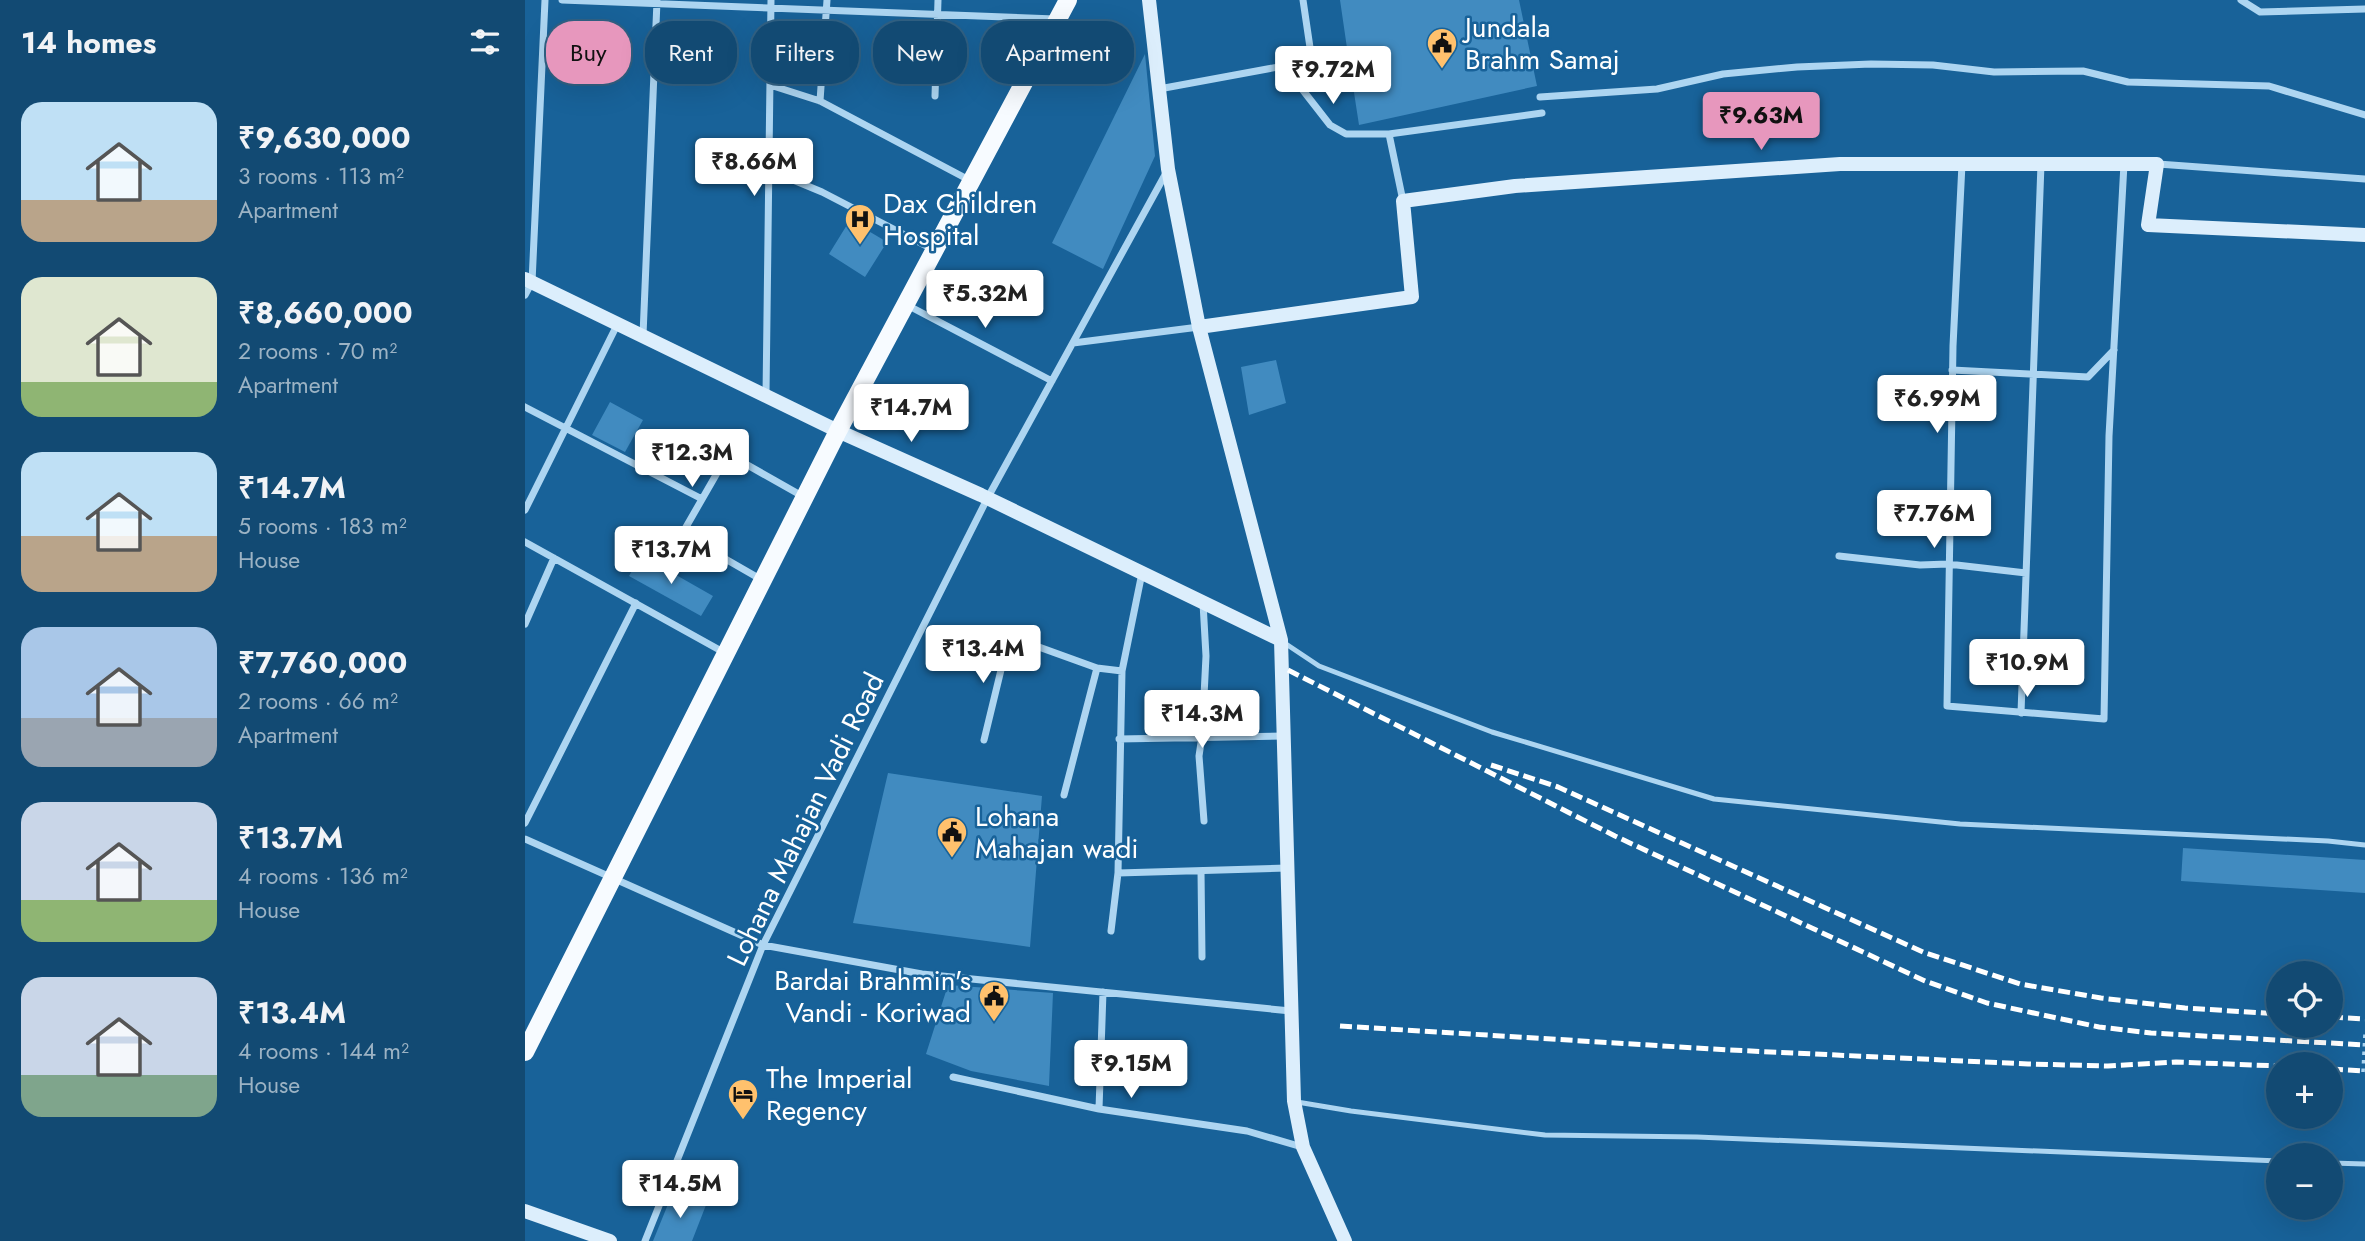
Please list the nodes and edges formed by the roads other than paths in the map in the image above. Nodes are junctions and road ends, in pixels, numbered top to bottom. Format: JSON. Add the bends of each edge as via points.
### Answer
{"nodes":[{"id":1,"x":545,"y":0,"type":"edge"},
{"id":2,"x":562,"y":0,"type":"edge"},
{"id":3,"x":827,"y":0,"type":"edge"},
{"id":4,"x":938,"y":0,"type":"edge"},
{"id":5,"x":1069,"y":0,"type":"edge"},
{"id":6,"x":1149,"y":0,"type":"edge"},
{"id":7,"x":1303,"y":0,"type":"edge"},
{"id":8,"x":2241,"y":0,"type":"edge"},
{"id":9,"x":657,"y":2,"type":"edge"},
{"id":10,"x":771,"y":4,"type":"edge"},
{"id":11,"x":2365,"y":9,"type":"edge"},
{"id":12,"x":827,"y":10,"type":"junction"},
{"id":13,"x":937,"y":15,"type":"junction"},
{"id":14,"x":1058,"y":19,"type":"junction"},
{"id":15,"x":1348,"y":54,"type":"dead end"},
{"id":16,"x":1312,"y":61,"type":"junction"},
{"id":17,"x":1285,"y":66,"type":"junction"},
{"id":18,"x":770,"y":85,"type":"junction"},
{"id":19,"x":1159,"y":89,"type":"junction"},
{"id":20,"x":935,"y":96,"type":"dead end"},
{"id":21,"x":1540,"y":97,"type":"dead end"},
{"id":22,"x":820,"y":101,"type":"junction"},
{"id":23,"x":1542,"y":113,"type":"dead end"},
{"id":24,"x":2365,"y":115,"type":"edge"},
{"id":25,"x":1389,"y":134,"type":"junction"},
{"id":26,"x":1962,"y":164,"type":"junction"},
{"id":27,"x":2041,"y":164,"type":"junction"},
{"id":28,"x":2123,"y":164,"type":"junction"},
{"id":29,"x":2157,"y":164,"type":"junction"},
{"id":30,"x":1168,"y":169,"type":"junction"},
{"id":31,"x":769,"y":170,"type":"junction"},
{"id":32,"x":2365,"y":179,"type":"edge"},
{"id":33,"x":971,"y":181,"type":"junction"},
{"id":34,"x":1403,"y":201,"type":"junction"},
{"id":35,"x":2365,"y":235,"type":"edge"},
{"id":36,"x":935,"y":250,"type":"junction"},
{"id":37,"x":527,"y":285,"type":"edge"},
{"id":38,"x":906,"y":304,"type":"junction"},
{"id":39,"x":618,"y":324,"type":"junction"},
{"id":40,"x":1199,"y":327,"type":"junction"},
{"id":41,"x":643,"y":336,"type":"junction"},
{"id":42,"x":1073,"y":343,"type":"junction"},
{"id":43,"x":2114,"y":350,"type":"junction"},
{"id":44,"x":1952,"y":370,"type":"junction"},
{"id":45,"x":2033,"y":373,"type":"junction"},
{"id":46,"x":1052,"y":381,"type":"junction"},
{"id":47,"x":766,"y":396,"type":"junction"},
{"id":48,"x":525,"y":407,"type":"edge"},
{"id":49,"x":566,"y":428,"type":"junction"},
{"id":50,"x":838,"y":431,"type":"junction"},
{"id":51,"x":804,"y":497,"type":"junction"},
{"id":52,"x":702,"y":499,"type":"junction"},
{"id":53,"x":987,"y":499,"type":"junction"},
{"id":54,"x":525,"y":510,"type":"edge"},
{"id":55,"x":525,"y":542,"type":"edge"},
{"id":56,"x":1839,"y":556,"type":"dead end"},
{"id":57,"x":554,"y":558,"type":"junction"},
{"id":58,"x":1948,"y":564,"type":"junction"},
{"id":59,"x":1142,"y":573,"type":"junction"},
{"id":60,"x":2026,"y":573,"type":"junction"},
{"id":61,"x":763,"y":580,"type":"junction"},
{"id":62,"x":1202,"y":602,"type":"junction"},
{"id":63,"x":636,"y":603,"type":"junction"},
{"id":64,"x":525,"y":624,"type":"edge"},
{"id":65,"x":1000,"y":633,"type":"dead end"},
{"id":66,"x":1009,"y":637,"type":"junction"},
{"id":67,"x":1281,"y":640,"type":"junction"},
{"id":68,"x":726,"y":653,"type":"junction"},
{"id":69,"x":1097,"y":668,"type":"junction"},
{"id":70,"x":1122,"y":671,"type":"junction"},
{"id":71,"x":2021,"y":713,"type":"junction"},
{"id":72,"x":1202,"y":736,"type":"junction"},
{"id":73,"x":1284,"y":736,"type":"junction"},
{"id":74,"x":1119,"y":739,"type":"junction"},
{"id":75,"x":984,"y":740,"type":"dead end"},
{"id":76,"x":1063,"y":794,"type":"dead end"},
{"id":77,"x":1204,"y":821,"type":"dead end"},
{"id":78,"x":525,"y":823,"type":"edge"},
{"id":79,"x":525,"y":839,"type":"edge"},
{"id":80,"x":2365,"y":845,"type":"edge"},
{"id":81,"x":1287,"y":868,"type":"junction"},
{"id":82,"x":1201,"y":871,"type":"junction"},
{"id":83,"x":1118,"y":873,"type":"junction"},
{"id":84,"x":612,"y":879,"type":"junction"},
{"id":85,"x":1111,"y":931,"type":"dead end"},
{"id":86,"x":763,"y":945,"type":"junction"},
{"id":87,"x":1202,"y":957,"type":"dead end"},
{"id":88,"x":1103,"y":992,"type":"junction"},
{"id":89,"x":1291,"y":1011,"type":"junction"},
{"id":90,"x":525,"y":1052,"type":"edge"},
{"id":91,"x":953,"y":1077,"type":"dead end"},
{"id":92,"x":1294,"y":1101,"type":"junction"},
{"id":93,"x":1099,"y":1109,"type":"junction"},
{"id":94,"x":1303,"y":1147,"type":"junction"},
{"id":95,"x":2266,"y":1160,"type":"edge"},
{"id":96,"x":2343,"y":1163,"type":"edge"},
{"id":97,"x":2365,"y":1164,"type":"edge"},
{"id":98,"x":525,"y":1211,"type":"edge"},
{"id":99,"x":610,"y":1241,"type":"edge"},
{"id":100,"x":645,"y":1241,"type":"edge"},
{"id":101,"x":1345,"y":1241,"type":"edge"}],
"edges":[{"from":1,"to":37,"type":"street"},
{"from":2,"to":9,"type":"street"},
{"from":3,"to":12,"type":"street"},
{"from":4,"to":13,"type":"street"},
{"from":5,"to":14,"type":"main road"},
{"from":6,"to":19,"type":"street"},
{"from":7,"to":16,"type":"street"},
{"from":8,"to":11,"type":"street","via":[[2260,12]]},
{"from":9,"to":10,"type":"street"},
{"from":9,"to":41,"type":"street"},
{"from":10,"to":12,"type":"street"},
{"from":10,"to":18,"type":"street"},
{"from":12,"to":13,"type":"street"},
{"from":12,"to":22,"type":"street"},
{"from":13,"to":14,"type":"street"},
{"from":13,"to":20,"type":"street"},
{"from":14,"to":33,"type":"main road"},
{"from":15,"to":16,"type":"street"},
{"from":16,"to":17,"type":"street"},
{"from":17,"to":19,"type":"street"},
{"from":17,"to":25,"type":"street","via":[[1330,125],[1346,134]]},
{"from":18,"to":22,"type":"street"},
{"from":18,"to":31,"type":"street"},
{"from":19,"to":30,"type":"street"},
{"from":21,"to":24,"type":"street","via":[[1657,89],[1723,74],[1921,65],[1994,72],[2083,71],[2128,82],[2269,86]]},
{"from":22,"to":33,"type":"street"},
{"from":23,"to":25,"type":"street"},
{"from":25,"to":34,"type":"street"},
{"from":26,"to":27,"type":"street"},
{"from":26,"to":34,"type":"street","via":[[1827,165],[1515,186]]},
{"from":26,"to":44,"type":"street"},
{"from":27,"to":28,"type":"street"},
{"from":27,"to":45,"type":"street"},
{"from":28,"to":29,"type":"street"},
{"from":28,"to":43,"type":"street"},
{"from":29,"to":32,"type":"street"},
{"from":29,"to":35,"type":"street","via":[[2148,225]]},
{"from":30,"to":40,"type":"street"},
{"from":30,"to":42,"type":"street","name":"Lohana Mahajan Vadi Road"},
{"from":31,"to":36,"type":"street"},
{"from":31,"to":47,"type":"street"},
{"from":33,"to":36,"type":"main road"},
{"from":34,"to":40,"type":"street","via":[[1412,297]]},
{"from":36,"to":38,"type":"main road"},
{"from":37,"to":39,"type":"street"},
{"from":38,"to":46,"type":"street"},
{"from":38,"to":50,"type":"main road"},
{"from":39,"to":41,"type":"street"},
{"from":39,"to":49,"type":"street"},
{"from":40,"to":42,"type":"street"},
{"from":40,"to":67,"type":"street"},
{"from":41,"to":47,"type":"street"},
{"from":42,"to":46,"type":"street","name":"Lohana Mahajan Vadi Road"},
{"from":43,"to":45,"type":"street","via":[[2088,377]]},
{"from":43,"to":71,"type":"street","via":[[2104,719]]},
{"from":44,"to":45,"type":"street"},
{"from":44,"to":58,"type":"street"},
{"from":45,"to":60,"type":"street"},
{"from":46,"to":53,"type":"street","name":"Lohana Mahajan Vadi Road"},
{"from":47,"to":50,"type":"street"},
{"from":48,"to":49,"type":"street"},
{"from":49,"to":52,"type":"street"},
{"from":49,"to":54,"type":"street"},
{"from":50,"to":51,"type":"main road"},
{"from":50,"to":53,"type":"street"},
{"from":51,"to":52,"type":"street","via":[[728,454]]},
{"from":51,"to":61,"type":"main road"},
{"from":52,"to":61,"type":"street","via":[[682,534]]},
{"from":53,"to":59,"type":"street"},
{"from":53,"to":86,"type":"street","name":"Lohana Mahajan Vadi Road"},
{"from":55,"to":57,"type":"street"},
{"from":56,"to":58,"type":"street"},
{"from":57,"to":63,"type":"street"},
{"from":57,"to":64,"type":"street"},
{"from":58,"to":60,"type":"street"},
{"from":58,"to":71,"type":"street","via":[[1947,706]]},
{"from":59,"to":62,"type":"street"},
{"from":59,"to":70,"type":"street"},
{"from":60,"to":71,"type":"street"},
{"from":61,"to":68,"type":"main road"},
{"from":62,"to":67,"type":"street"},
{"from":62,"to":72,"type":"street","via":[[1206,656]]},
{"from":63,"to":68,"type":"street"},
{"from":63,"to":78,"type":"street"},
{"from":65,"to":66,"type":"street"},
{"from":66,"to":69,"type":"street"},
{"from":66,"to":75,"type":"street"},
{"from":67,"to":73,"type":"street"},
{"from":67,"to":80,"type":"lane","via":[[1319,666],[1479,727],[1714,799],[1959,824]]},
{"from":68,"to":84,"type":"main road"},
{"from":69,"to":70,"type":"street"},
{"from":69,"to":76,"type":"street"},
{"from":70,"to":74,"type":"street"},
{"from":72,"to":73,"type":"street"},
{"from":72,"to":74,"type":"street"},
{"from":72,"to":77,"type":"street"},
{"from":73,"to":81,"type":"street"},
{"from":74,"to":83,"type":"street"},
{"from":79,"to":84,"type":"street"},
{"from":81,"to":82,"type":"street"},
{"from":81,"to":89,"type":"street"},
{"from":82,"to":83,"type":"street"},
{"from":82,"to":87,"type":"street"},
{"from":83,"to":85,"type":"street"},
{"from":84,"to":86,"type":"street"},
{"from":84,"to":90,"type":"main road"},
{"from":86,"to":88,"type":"street","via":[[922,974]]},
{"from":86,"to":100,"type":"street","name":"Lohana Mahajan Vadi Road"},
{"from":88,"to":89,"type":"street"},
{"from":88,"to":93,"type":"street"},
{"from":89,"to":92,"type":"street"},
{"from":91,"to":93,"type":"street"},
{"from":92,"to":94,"type":"street"},
{"from":92,"to":95,"type":"lane","via":[[1545,1135]]},
{"from":93,"to":94,"type":"street","via":[[1247,1131]]},
{"from":94,"to":101,"type":"street"},
{"from":96,"to":97,"type":"lane"},
{"from":98,"to":99,"type":"street"}]}
